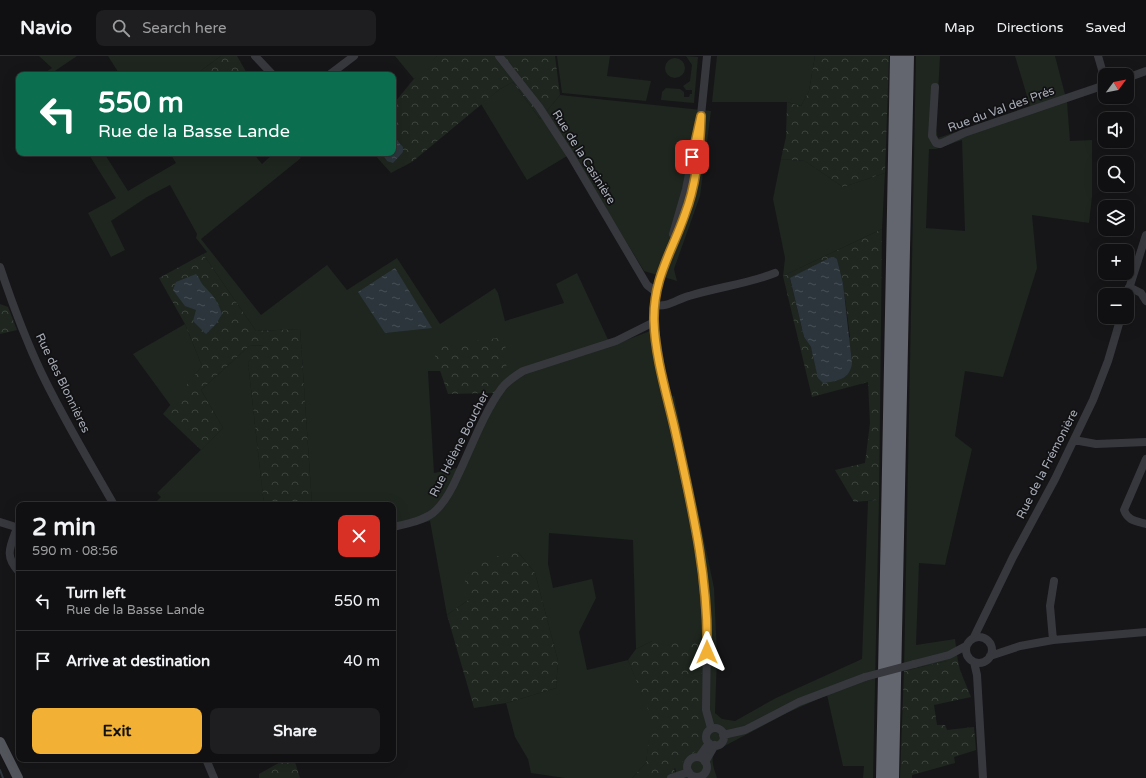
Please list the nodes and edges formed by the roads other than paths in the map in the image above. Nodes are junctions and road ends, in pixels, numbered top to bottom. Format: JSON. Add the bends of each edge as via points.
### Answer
{"nodes":[{"id":1,"x":255,"y":56,"type":"edge"},
{"id":2,"x":354,"y":56,"type":"edge"},
{"id":3,"x":499,"y":56,"type":"edge"},
{"id":4,"x":708,"y":56,"type":"edge"},
{"id":5,"x":896,"y":56,"type":"edge"},
{"id":6,"x":908,"y":56,"type":"edge"},
{"id":7,"x":1098,"y":56,"type":"edge"},
{"id":8,"x":1102,"y":68,"type":"edge"},
{"id":9,"x":1146,"y":71,"type":"edge"},
{"id":10,"x":270,"y":72,"type":"edge"},
{"id":11,"x":333,"y":72,"type":"edge"},
{"id":12,"x":1134,"y":75,"type":"edge"},
{"id":13,"x":935,"y":87,"type":"dead end"},
{"id":14,"x":1098,"y":87,"type":"edge"},
{"id":15,"x":1146,"y":234,"type":"edge"},
{"id":16,"x":0,"y":267,"type":"edge"},
{"id":17,"x":775,"y":273,"type":"dead end"},
{"id":18,"x":642,"y":275,"type":"junction"},
{"id":19,"x":659,"y":279,"type":"junction"},
{"id":20,"x":1129,"y":288,"type":"edge"},
{"id":21,"x":656,"y":292,"type":"junction"},
{"id":22,"x":1134,"y":292,"type":"edge"},
{"id":23,"x":1146,"y":301,"type":"edge"},
{"id":24,"x":654,"y":305,"type":"junction"},
{"id":25,"x":654,"y":322,"type":"junction"},
{"id":26,"x":1119,"y":324,"type":"edge"},
{"id":27,"x":1074,"y":440,"type":"junction"},
{"id":28,"x":1146,"y":442,"type":"edge"},
{"id":29,"x":1146,"y":460,"type":"edge"},
{"id":30,"x":112,"y":502,"type":"edge"},
{"id":31,"x":0,"y":522,"type":"edge"},
{"id":32,"x":1146,"y":524,"type":"edge"},
{"id":33,"x":396,"y":526,"type":"edge"},
{"id":34,"x":16,"y":527,"type":"edge"},
{"id":35,"x":16,"y":534,"type":"edge"},
{"id":36,"x":16,"y":569,"type":"edge"},
{"id":37,"x":1054,"y":581,"type":"dead end"},
{"id":38,"x":984,"y":618,"type":"junction"},
{"id":39,"x":1146,"y":632,"type":"edge"},
{"id":40,"x":974,"y":638,"type":"junction"},
{"id":41,"x":1053,"y":640,"type":"junction"},
{"id":42,"x":989,"y":642,"type":"junction"},
{"id":43,"x":966,"y":646,"type":"junction"},
{"id":44,"x":1007,"y":650,"type":"junction"},
{"id":45,"x":949,"y":655,"type":"junction"},
{"id":46,"x":971,"y":659,"type":"junction"},
{"id":47,"x":987,"y":659,"type":"junction"},
{"id":48,"x":977,"y":675,"type":"junction"},
{"id":49,"x":711,"y":728,"type":"junction"},
{"id":50,"x":723,"y":735,"type":"junction"},
{"id":51,"x":0,"y":743,"type":"edge"},
{"id":52,"x":712,"y":744,"type":"junction"},
{"id":53,"x":702,"y":760,"type":"junction"},
{"id":54,"x":207,"y":762,"type":"edge"},
{"id":55,"x":689,"y":772,"type":"junction"},
{"id":56,"x":705,"y":776,"type":"edge"},
{"id":57,"x":13,"y":778,"type":"edge"},
{"id":58,"x":18,"y":778,"type":"edge"},
{"id":59,"x":214,"y":778,"type":"edge"},
{"id":60,"x":671,"y":778,"type":"edge"},
{"id":61,"x":882,"y":778,"type":"edge"},
{"id":62,"x":893,"y":778,"type":"edge"},
{"id":63,"x":983,"y":778,"type":"edge"}],
"edges":[{"from":1,"to":10,"type":"street"},
{"from":2,"to":11,"type":"street"},
{"from":3,"to":18,"type":"street","name":"Rue de la Casinière","via":[[539,107],[572,156]]},
{"from":4,"to":19,"type":"street","via":[[694,185],[686,214],[670,247]]},
{"from":5,"to":61,"type":"highway"},
{"from":6,"to":62,"type":"highway"},
{"from":7,"to":8,"type":"street"},
{"from":9,"to":12,"type":"street"},
{"from":13,"to":14,"type":"street","name":"Rue du Val des Prés","via":[[932,136],[936,143],[940,144],[964,133]]},
{"from":15,"to":20,"type":"street"},
{"from":16,"to":30,"type":"street","name":"Rue des Blonnières","via":[[41,372]]},
{"from":17,"to":24,"type":"street","via":[[747,283],[688,296],[664,306]]},
{"from":18,"to":19,"type":"street","via":[[649,279]]},
{"from":18,"to":21,"type":"street","name":"Rue de la Casinière","via":[[649,288]]},
{"from":19,"to":21,"type":"street"},
{"from":21,"to":24,"type":"street"},
{"from":22,"to":23,"type":"street","via":[[1141,293]]},
{"from":24,"to":25,"type":"street"},
{"from":25,"to":33,"type":"street","name":"Rue Hélène Boucher","via":[[623,338],[523,371],[512,378],[502,387],[492,404],[452,490],[442,505],[420,520]]},
{"from":25,"to":49,"type":"street","via":[[661,369],[700,549],[707,638],[706,710]]},
{"from":26,"to":27,"type":"street","name":"Rue de la Frémonière","via":[[1108,361]]},
{"from":27,"to":28,"type":"street","via":[[1096,444]]},
{"from":27,"to":38,"type":"street","name":"Rue de la Frémonière"},
{"from":29,"to":32,"type":"street","via":[[1124,510],[1126,516],[1132,520]]},
{"from":31,"to":34,"type":"street"},
{"from":35,"to":36,"type":"street","via":[[9,553],[10,562]]},
{"from":37,"to":41,"type":"street","via":[[1050,606]]},
{"from":38,"to":40,"type":"street","name":"Rue de la Frémonière"},
{"from":38,"to":42,"type":"street"},
{"from":39,"to":41,"type":"street"},
{"from":40,"to":42,"type":"street"},
{"from":40,"to":43,"type":"street","name":"Rue de la Frémonière"},
{"from":41,"to":44,"type":"street"},
{"from":42,"to":44,"type":"street"},
{"from":42,"to":47,"type":"street"},
{"from":43,"to":45,"type":"street","name":"Rue de la Frémonière"},
{"from":43,"to":46,"type":"street"},
{"from":44,"to":47,"type":"street"},
{"from":45,"to":46,"type":"street"},
{"from":45,"to":50,"type":"street","bridge":true,"via":[[864,677],[800,702],[745,730]]},
{"from":46,"to":47,"type":"street"},
{"from":46,"to":48,"type":"street"},
{"from":47,"to":48,"type":"street"},
{"from":48,"to":63,"type":"street"},
{"from":49,"to":50,"type":"street","via":[[719,729]]},
{"from":49,"to":52,"type":"street","via":[[706,735]]},
{"from":50,"to":52,"type":"street","via":[[722,742]]},
{"from":51,"to":57,"type":"main road"},
{"from":51,"to":58,"type":"main road"},
{"from":52,"to":53,"type":"street"},
{"from":53,"to":55,"type":"street","via":[[693,758],[688,762]]},
{"from":53,"to":56,"type":"street","via":[[706,770]]},
{"from":54,"to":59,"type":"street"},
{"from":55,"to":56,"type":"street"},
{"from":55,"to":60,"type":"street"}]}
